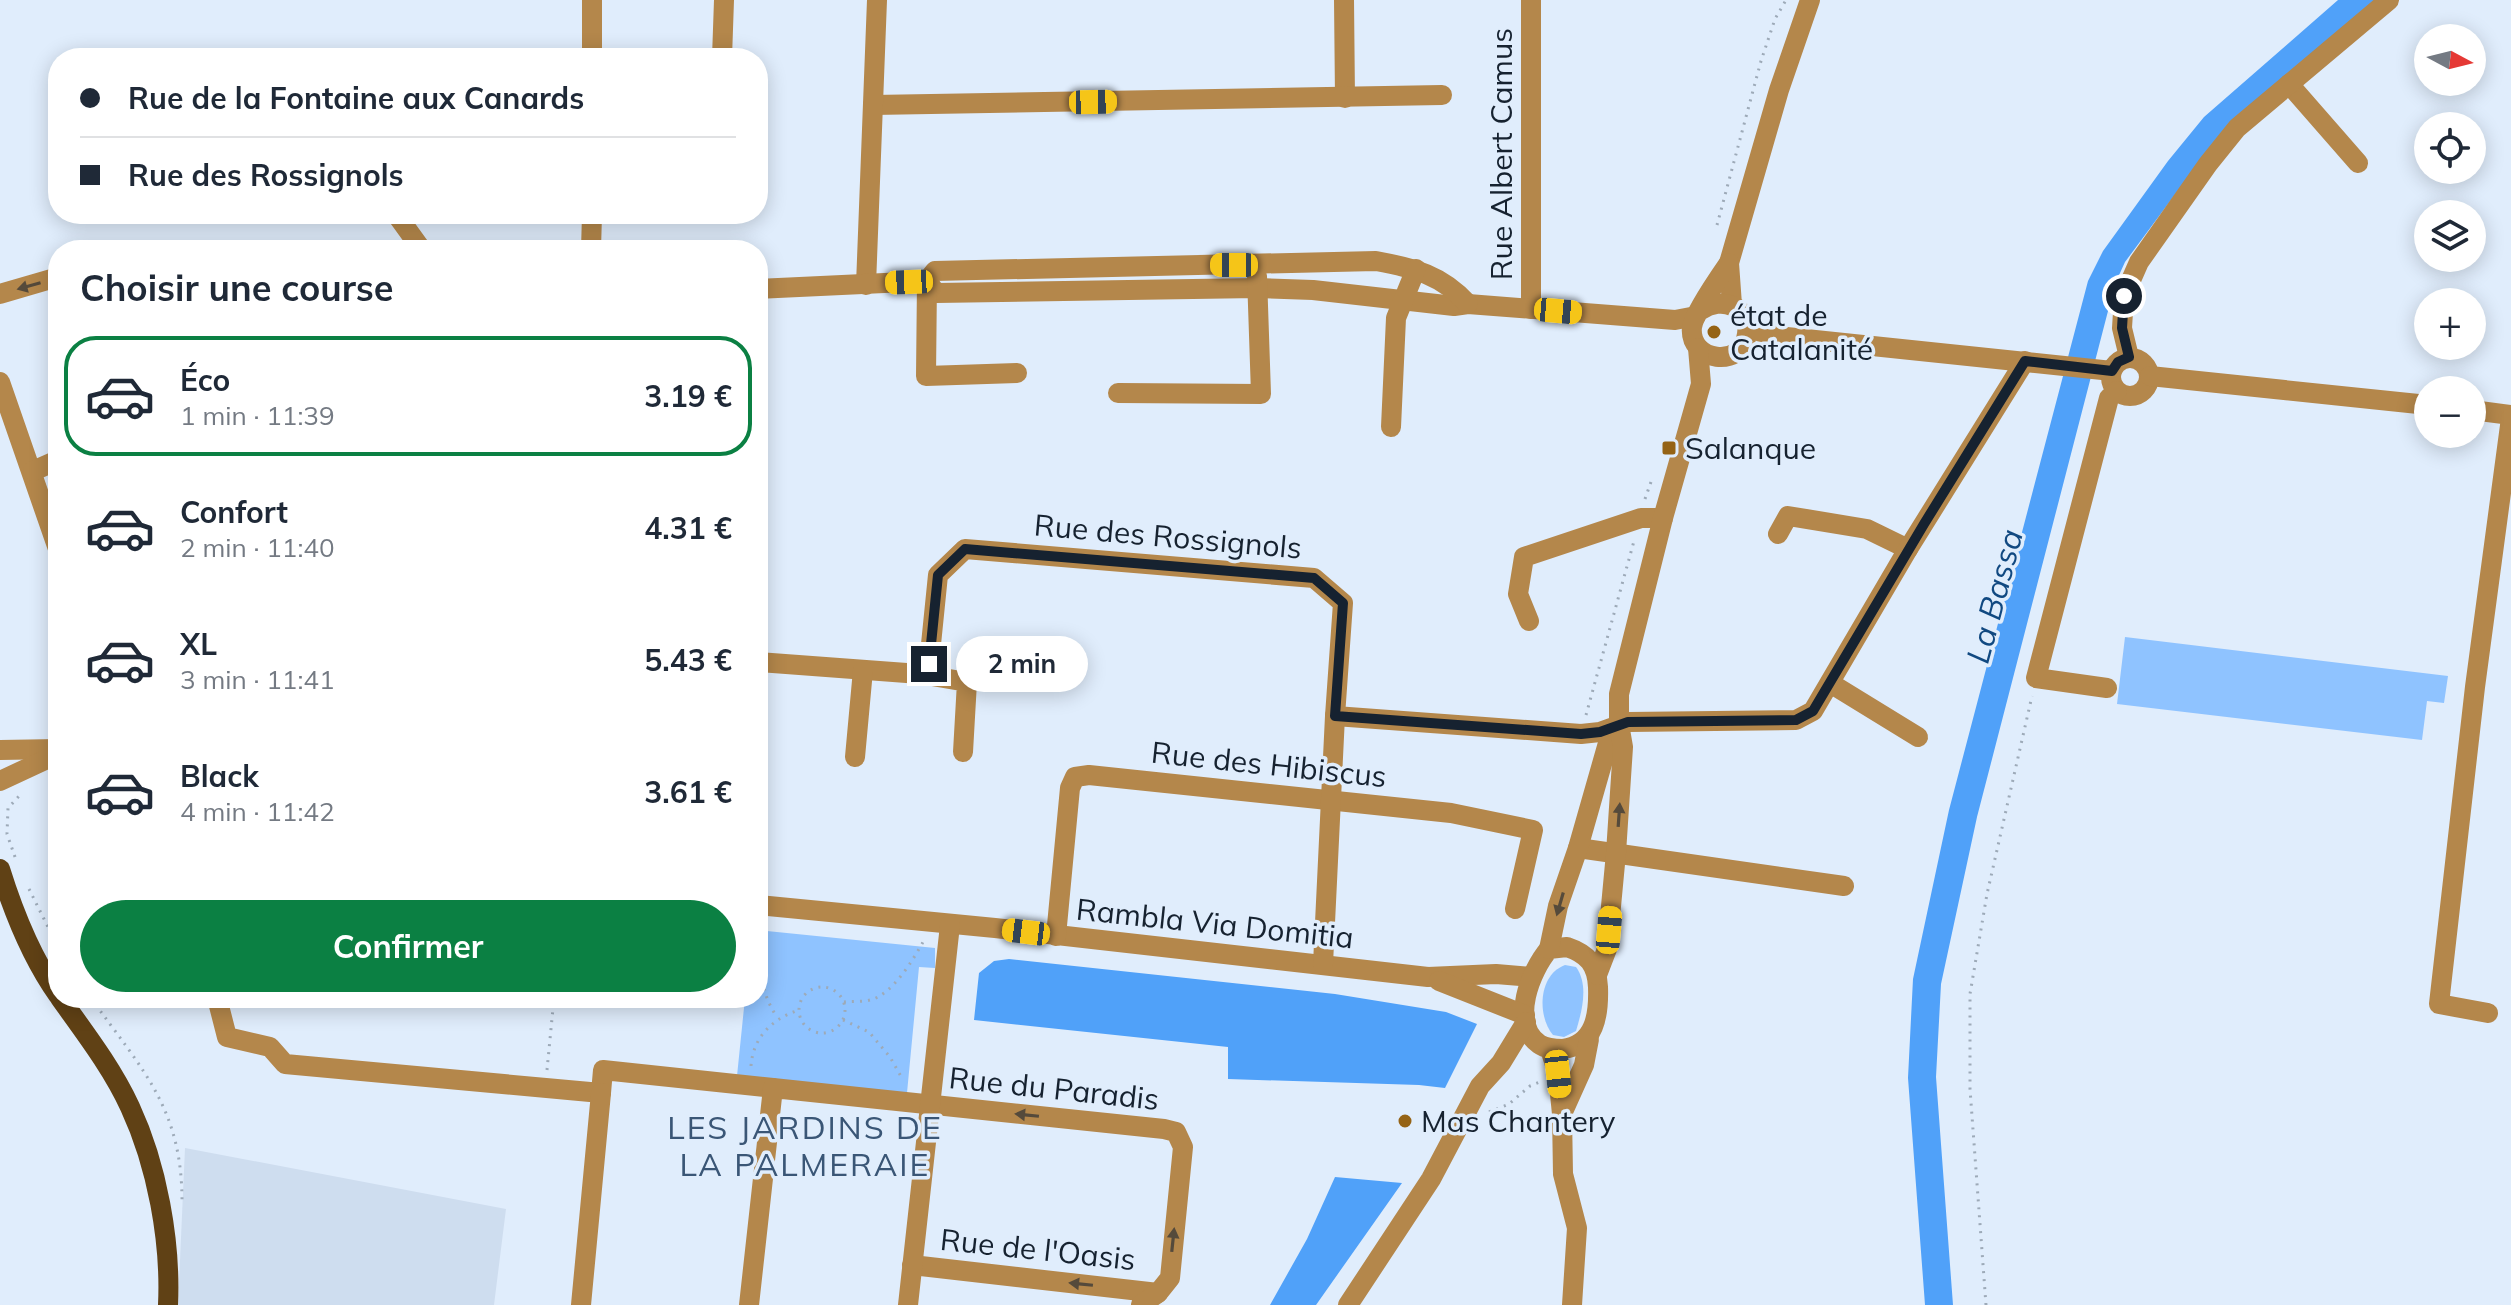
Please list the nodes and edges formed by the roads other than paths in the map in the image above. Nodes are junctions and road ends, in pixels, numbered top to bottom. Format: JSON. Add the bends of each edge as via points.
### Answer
{"nodes":[{"id":1,"x":592,"y":0,"type":"edge"},
{"id":2,"x":724,"y":0,"type":"edge"},
{"id":3,"x":877,"y":0,"type":"edge"},
{"id":4,"x":1344,"y":0,"type":"edge"},
{"id":5,"x":1531,"y":0,"type":"edge"},
{"id":6,"x":1810,"y":0,"type":"edge"},
{"id":7,"x":2389,"y":0,"type":"edge"},
{"id":8,"x":592,"y":48,"type":"edge"},
{"id":9,"x":722,"y":48,"type":"edge"},
{"id":10,"x":2289,"y":84,"type":"junction"},
{"id":11,"x":1442,"y":95,"type":"dead end"},
{"id":12,"x":1345,"y":98,"type":"junction"},
{"id":13,"x":873,"y":105,"type":"junction"},
{"id":14,"x":2358,"y":163,"type":"dead end"},
{"id":15,"x":1729,"y":263,"type":"junction"},
{"id":16,"x":1256,"y":264,"type":"junction"},
{"id":17,"x":1416,"y":269,"type":"junction"},
{"id":18,"x":48,"y":280,"type":"edge"},
{"id":19,"x":927,"y":281,"type":"junction"},
{"id":20,"x":866,"y":285,"type":"junction"},
{"id":21,"x":1257,"y":288,"type":"junction"},
{"id":22,"x":768,"y":289,"type":"edge"},
{"id":23,"x":0,"y":294,"type":"edge"},
{"id":24,"x":1404,"y":302,"type":"junction"},
{"id":25,"x":1468,"y":304,"type":"junction"},
{"id":26,"x":1732,"y":305,"type":"junction"},
{"id":27,"x":1531,"y":309,"type":"junction"},
{"id":28,"x":1697,"y":326,"type":"junction"},
{"id":29,"x":1746,"y":334,"type":"junction"},
{"id":30,"x":2129,"y":357,"type":"junction"},
{"id":31,"x":1722,"y":358,"type":"junction"},
{"id":32,"x":2025,"y":361,"type":"junction"},
{"id":33,"x":1017,"y":373,"type":"dead end"},
{"id":34,"x":2150,"y":376,"type":"junction"},
{"id":35,"x":2109,"y":377,"type":"junction"},
{"id":36,"x":0,"y":382,"type":"edge"},
{"id":37,"x":1701,"y":384,"type":"junction"},
{"id":38,"x":1118,"y":393,"type":"dead end"},
{"id":39,"x":2414,"y":404,"type":"edge"},
{"id":40,"x":2486,"y":412,"type":"edge"},
{"id":41,"x":2511,"y":416,"type":"edge"},
{"id":42,"x":1391,"y":427,"type":"dead end"},
{"id":43,"x":48,"y":464,"type":"edge"},
{"id":44,"x":33,"y":471,"type":"junction"},
{"id":45,"x":48,"y":518,"type":"edge"},
{"id":46,"x":1663,"y":518,"type":"junction"},
{"id":47,"x":1778,"y":534,"type":"dead end"},
{"id":48,"x":1908,"y":549,"type":"junction"},
{"id":49,"x":1529,"y":621,"type":"dead end"},
{"id":50,"x":768,"y":663,"type":"edge"},
{"id":51,"x":863,"y":670,"type":"junction"},
{"id":52,"x":920,"y":674,"type":"junction"},
{"id":53,"x":1830,"y":683,"type":"junction"},
{"id":54,"x":2107,"y":688,"type":"dead end"},
{"id":55,"x":1335,"y":716,"type":"junction"},
{"id":56,"x":1619,"y":724,"type":"junction"},
{"id":57,"x":1918,"y":737,"type":"dead end"},
{"id":58,"x":0,"y":750,"type":"edge"},
{"id":59,"x":48,"y":751,"type":"edge"},
{"id":60,"x":963,"y":752,"type":"dead end"},
{"id":61,"x":48,"y":756,"type":"edge"},
{"id":62,"x":855,"y":757,"type":"dead end"},
{"id":63,"x":0,"y":781,"type":"edge"},
{"id":64,"x":1331,"y":801,"type":"junction"},
{"id":65,"x":1578,"y":848,"type":"junction"},
{"id":66,"x":1616,"y":853,"type":"junction"},
{"id":67,"x":8,"y":864,"type":"edge"},
{"id":68,"x":1844,"y":886,"type":"dead end"},
{"id":69,"x":1515,"y":909,"type":"dead end"},
{"id":70,"x":768,"y":915,"type":"edge"},
{"id":71,"x":950,"y":925,"type":"junction"},
{"id":72,"x":1056,"y":936,"type":"junction"},
{"id":73,"x":1549,"y":949,"type":"junction"},
{"id":74,"x":1323,"y":964,"type":"junction"},
{"id":75,"x":1597,"y":975,"type":"junction"},
{"id":76,"x":1428,"y":977,"type":"junction"},
{"id":77,"x":1531,"y":977,"type":"junction"},
{"id":78,"x":48,"y":981,"type":"edge"},
{"id":79,"x":67,"y":1008,"type":"edge"},
{"id":80,"x":220,"y":1008,"type":"edge"},
{"id":81,"x":2488,"y":1013,"type":"dead end"},
{"id":82,"x":1526,"y":1018,"type":"junction"},
{"id":83,"x":1589,"y":1039,"type":"junction"},
{"id":84,"x":1545,"y":1047,"type":"junction"},
{"id":85,"x":1501,"y":1063,"type":"junction"},
{"id":86,"x":773,"y":1088,"type":"junction"},
{"id":87,"x":601,"y":1093,"type":"junction"},
{"id":88,"x":931,"y":1095,"type":"junction"},
{"id":89,"x":1562,"y":1114,"type":"junction"},
{"id":90,"x":912,"y":1265,"type":"junction"},
{"id":91,"x":1158,"y":1293,"type":"junction"},
{"id":92,"x":168,"y":1305,"type":"edge"},
{"id":93,"x":581,"y":1305,"type":"edge"},
{"id":94,"x":749,"y":1305,"type":"edge"},
{"id":95,"x":908,"y":1305,"type":"edge"},
{"id":96,"x":1141,"y":1305,"type":"edge"},
{"id":97,"x":1348,"y":1305,"type":"edge"},
{"id":98,"x":1572,"y":1305,"type":"edge"}],
"edges":[{"from":1,"to":8,"type":"street"},
{"from":2,"to":9,"type":"street"},
{"from":3,"to":13,"type":"street"},
{"from":4,"to":12,"type":"street"},
{"from":5,"to":27,"type":"street","name":"Rue Albert Camus"},
{"from":6,"to":15,"type":"street"},
{"from":7,"to":10,"type":"street"},
{"from":10,"to":14,"type":"street"},
{"from":10,"to":30,"type":"street","via":[[2237,128],[2139,262],[2124,296],[2122,328]]},
{"from":11,"to":12,"type":"street"},
{"from":12,"to":13,"type":"street"},
{"from":13,"to":20,"type":"street"},
{"from":15,"to":26,"type":"street"},
{"from":15,"to":28,"type":"street"},
{"from":16,"to":17,"type":"street","via":[[1376,261]]},
{"from":16,"to":19,"type":"street","via":[[935,271]]},
{"from":16,"to":21,"type":"street"},
{"from":17,"to":24,"type":"street"},
{"from":17,"to":25,"type":"street","via":[[1452,286]]},
{"from":18,"to":23,"type":"street","one_way":true},
{"from":19,"to":20,"type":"street"},
{"from":19,"to":21,"type":"street","via":[[936,293]]},
{"from":19,"to":33,"type":"street","via":[[926,376]]},
{"from":20,"to":22,"type":"street"},
{"from":21,"to":24,"type":"street"},
{"from":21,"to":38,"type":"street","via":[[1261,394]]},
{"from":24,"to":25,"type":"street"},
{"from":24,"to":42,"type":"street","via":[[1396,318]]},
{"from":25,"to":27,"type":"street"},
{"from":26,"to":28,"type":"street","via":[[1716,303]]},
{"from":26,"to":29,"type":"street","via":[[1744,317]]},
{"from":27,"to":28,"type":"street"},
{"from":28,"to":31,"type":"street","via":[[1713,358]]},
{"from":28,"to":37,"type":"street"},
{"from":29,"to":31,"type":"street","via":[[1739,350]]},
{"from":29,"to":32,"type":"street"},
{"from":30,"to":34,"type":"street","via":[[2141,360]]},
{"from":30,"to":35,"type":"street","via":[[2118,362]]},
{"from":31,"to":37,"type":"street"},
{"from":32,"to":35,"type":"street"},
{"from":32,"to":48,"type":"street"},
{"from":34,"to":35,"type":"street","via":[[2139,395],[2127,396]]},
{"from":34,"to":39,"type":"street"},
{"from":35,"to":54,"type":"street","via":[[2109,398],[2036,678]]},
{"from":36,"to":44,"type":"street"},
{"from":37,"to":46,"type":"street"},
{"from":40,"to":41,"type":"street"},
{"from":41,"to":81,"type":"street","via":[[2439,1004]]},
{"from":43,"to":44,"type":"street"},
{"from":44,"to":45,"type":"street"},
{"from":46,"to":49,"type":"street","via":[[1641,518],[1524,557],[1518,594]]},
{"from":46,"to":56,"type":"street","via":[[1619,694]]},
{"from":47,"to":48,"type":"street","via":[[1788,516],[1867,529]]},
{"from":48,"to":53,"type":"street"},
{"from":50,"to":51,"type":"street"},
{"from":51,"to":52,"type":"street"},
{"from":51,"to":62,"type":"street"},
{"from":52,"to":55,"type":"street","name":"Rue des Rossignols","via":[[929,664],[938,575],[965,549],[1314,578],[1343,603]]},
{"from":52,"to":60,"type":"street","via":[[967,682]]},
{"from":53,"to":56,"type":"street","via":[[1813,711],[1796,720]]},
{"from":53,"to":57,"type":"street"},
{"from":55,"to":56,"type":"street","via":[[1581,734]]},
{"from":55,"to":64,"type":"street"},
{"from":56,"to":65,"type":"street","via":[[1608,743]]},
{"from":66,"to":56,"type":"street","one_way":true,"via":[[1623,747]]},
{"from":58,"to":59,"type":"street"},
{"from":61,"to":63,"type":"street"},
{"from":64,"to":69,"type":"street","name":"Rue des Hibiscus","via":[[1451,813],[1533,830]]},
{"from":64,"to":72,"type":"street","name":"Rue des Hibiscus","via":[[1075,777]]},
{"from":64,"to":74,"type":"street"},
{"from":65,"to":66,"type":"street"},
{"from":65,"to":73,"type":"street","one_way":true},
{"from":66,"to":68,"type":"street"},
{"from":66,"to":75,"type":"street","via":[[1607,949]]},
{"from":67,"to":78,"type":"main road","via":[[15,917]]},
{"from":70,"to":71,"type":"street","name":"Rambla Via Domitia"},
{"from":71,"to":72,"type":"street","name":"Rambla Via Domitia"},
{"from":71,"to":88,"type":"street"},
{"from":72,"to":74,"type":"street","name":"Rambla Via Domitia"},
{"from":73,"to":75,"type":"street","via":[[1580,951]]},
{"from":73,"to":77,"type":"street"},
{"from":74,"to":76,"type":"street","name":"Rambla Via Domitia"},
{"from":75,"to":83,"type":"street","via":[[1596,1019]]},
{"from":76,"to":77,"type":"street","name":"Rambla Via Domitia"},
{"from":76,"to":82,"type":"street","name":"Rambla Via Domitia"},
{"from":77,"to":82,"type":"street"},
{"from":79,"to":92,"type":"main road","via":[[130,1107],[151,1168]]},
{"from":80,"to":87,"type":"street","via":[[227,1037],[270,1047],[285,1064]]},
{"from":82,"to":84,"type":"street","via":[[1532,1037]]},
{"from":82,"to":85,"type":"street"},
{"from":83,"to":84,"type":"street","via":[[1577,1046]]},
{"from":83,"to":89,"type":"street","via":[[1584,1065]]},
{"from":84,"to":85,"type":"street"},
{"from":84,"to":89,"type":"street","via":[[1558,1074]]},
{"from":85,"to":97,"type":"street","via":[[1480,1086],[1431,1179]]},
{"from":86,"to":87,"type":"street","via":[[603,1070]]},
{"from":86,"to":88,"type":"street"},
{"from":86,"to":94,"type":"street"},
{"from":87,"to":93,"type":"street"},
{"from":88,"to":90,"type":"street"},
{"from":91,"to":88,"type":"street","name":"Rue du Paradis","one_way":true,"via":[[1170,1278],[1183,1147],[1176,1132]]},
{"from":89,"to":98,"type":"street","via":[[1563,1174],[1577,1228]]},
{"from":91,"to":90,"type":"street","name":"Rue de l'Oasis","one_way":true},
{"from":90,"to":95,"type":"street"},
{"from":91,"to":96,"type":"street"}]}
